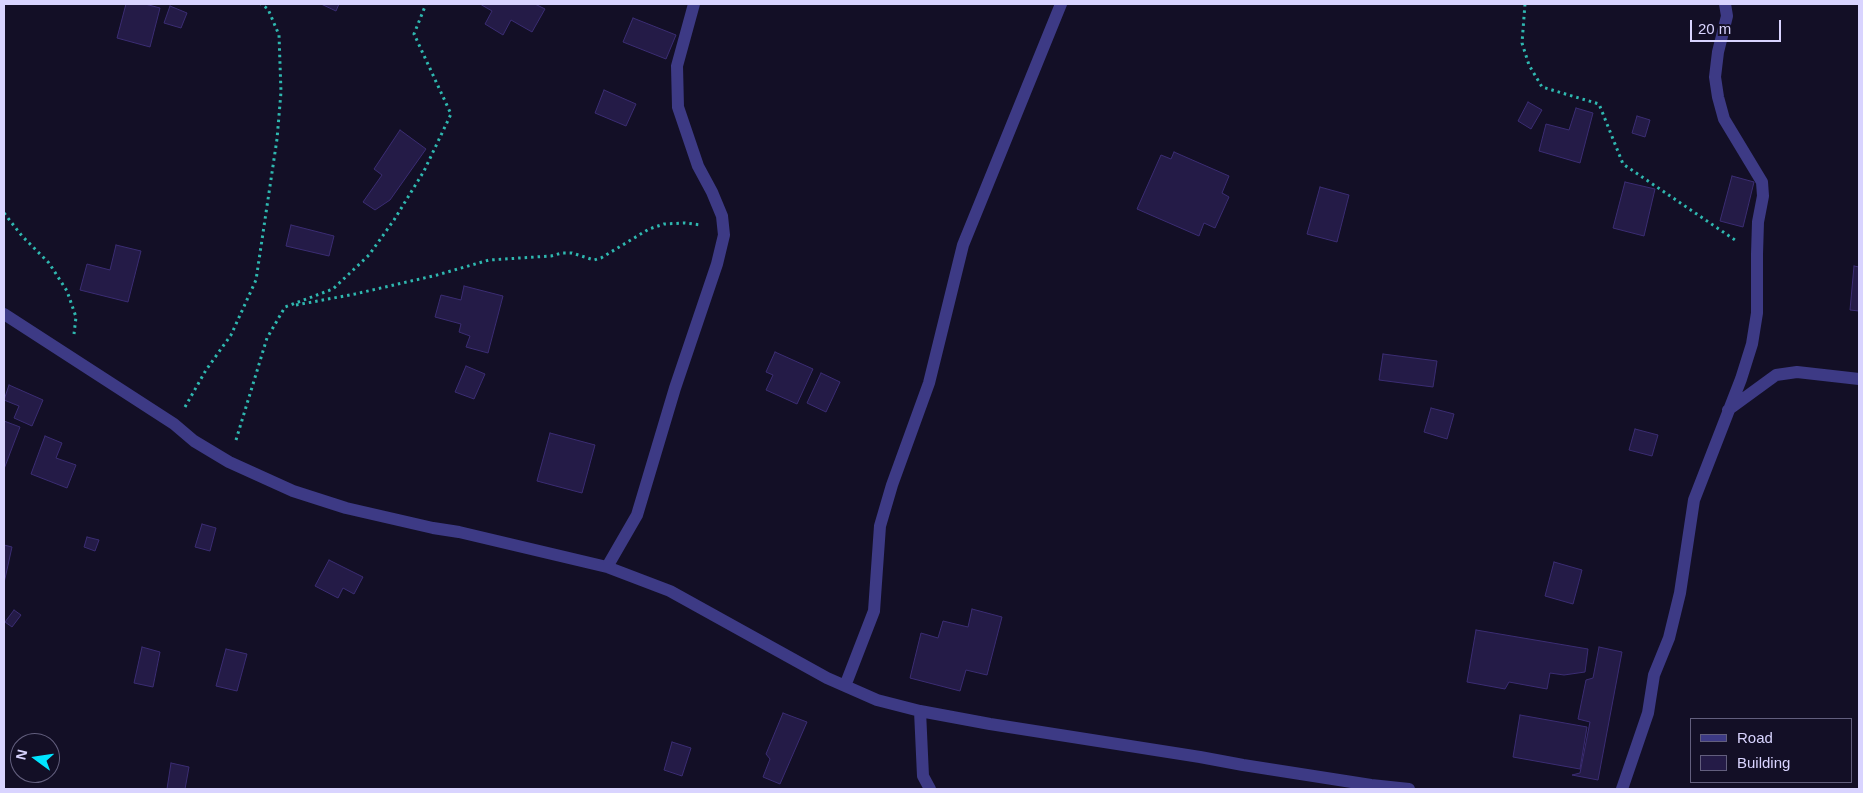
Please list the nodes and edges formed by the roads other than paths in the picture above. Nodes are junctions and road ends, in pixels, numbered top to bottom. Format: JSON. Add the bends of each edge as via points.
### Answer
{"nodes":[{"id":1,"x":694,"y":4,"type":"edge"},
{"id":2,"x":1061,"y":4,"type":"edge"},
{"id":3,"x":1725,"y":4,"type":"edge"},
{"id":4,"x":4,"y":314,"type":"edge"},
{"id":5,"x":1859,"y":379,"type":"edge"},
{"id":6,"x":1728,"y":410,"type":"junction"},
{"id":7,"x":607,"y":567,"type":"junction"},
{"id":8,"x":845,"y":686,"type":"junction"},
{"id":9,"x":920,"y":711,"type":"junction"},
{"id":10,"x":930,"y":789,"type":"edge"},
{"id":11,"x":1409,"y":789,"type":"edge"},
{"id":12,"x":1622,"y":789,"type":"edge"}],
"edges":[{"from":1,"to":7,"type":"street","via":[[677,66],[678,107],[698,166],[722,216],[724,235],[637,515]]},
{"from":2,"to":8,"type":"street","via":[[963,245],[929,383],[880,526],[874,611]]},
{"from":3,"to":6,"type":"street","via":[[1727,16],[1715,77],[1718,97],[1724,119],[1762,182],[1763,196],[1758,222],[1757,313],[1752,344]]},
{"from":4,"to":7,"type":"street","via":[[174,424],[194,441],[229,462],[293,491],[346,508]]},
{"from":5,"to":6,"type":"street","via":[[1797,372],[1776,375]]},
{"from":6,"to":12,"type":"street","via":[[1694,500],[1680,594],[1654,675],[1648,713]]},
{"from":7,"to":8,"type":"street","via":[[670,591]]},
{"from":8,"to":9,"type":"street","via":[[877,700]]},
{"from":9,"to":10,"type":"street","via":[[923,776]]},
{"from":9,"to":11,"type":"street","via":[[1252,767]]}]}
